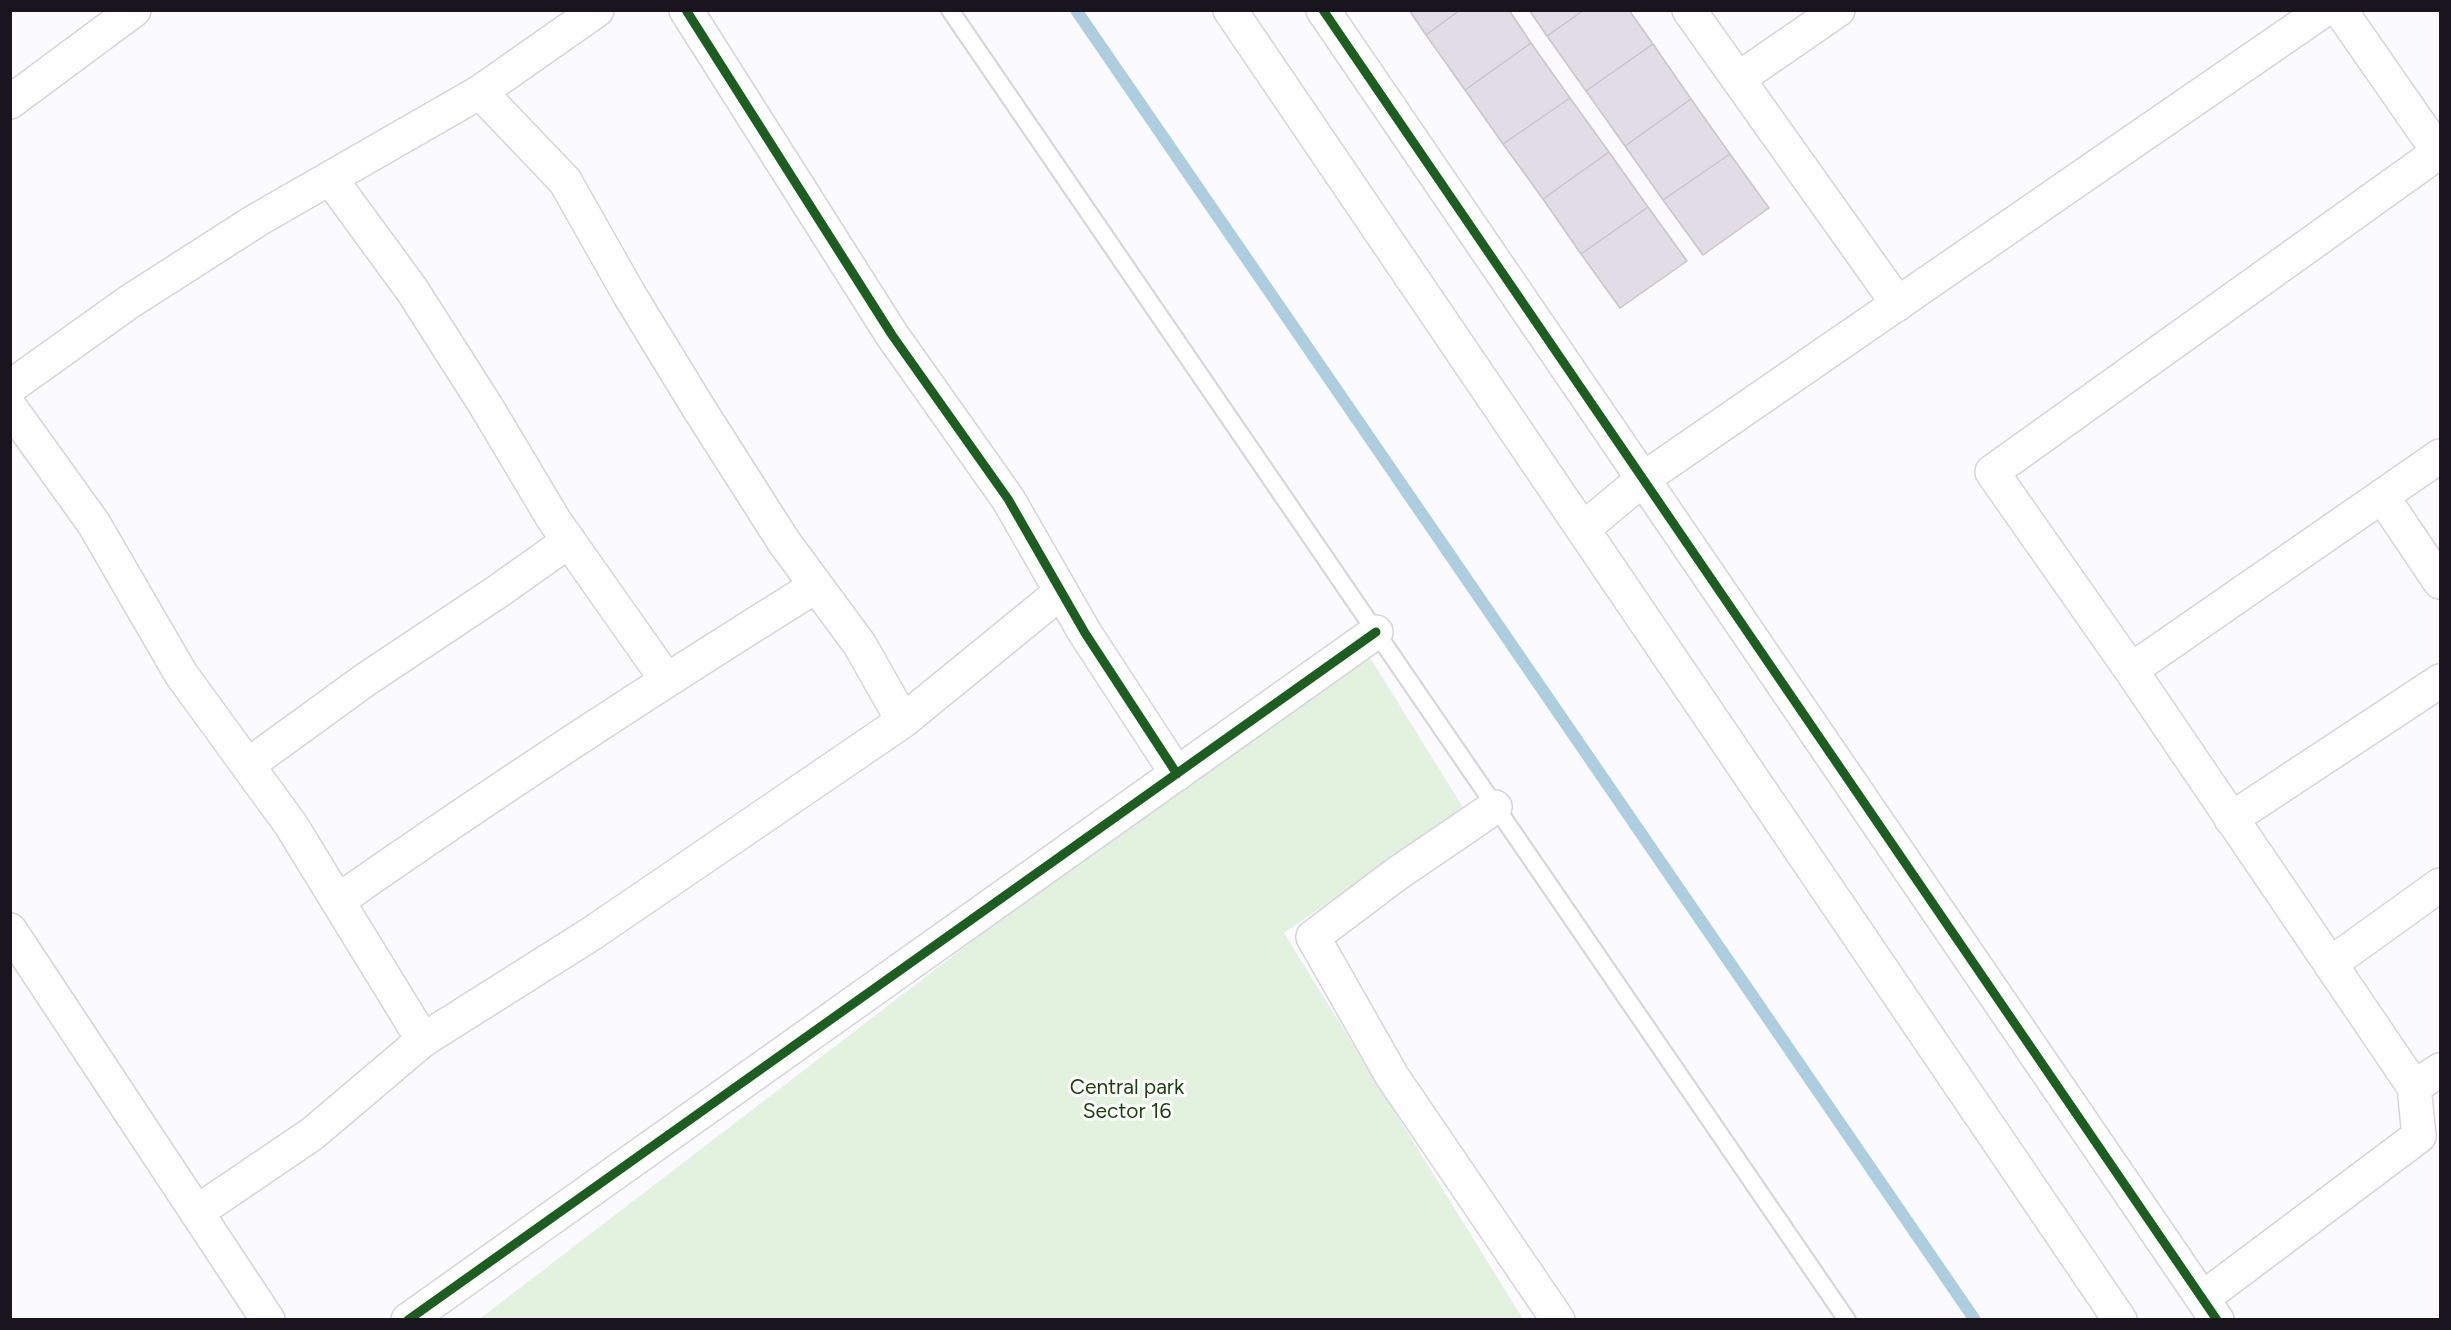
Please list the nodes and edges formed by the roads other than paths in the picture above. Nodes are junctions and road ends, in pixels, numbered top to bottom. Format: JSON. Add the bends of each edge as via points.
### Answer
{"nodes":[{"id":1,"x":134,"y":10,"type":"edge"},
{"id":2,"x":597,"y":10,"type":"edge"},
{"id":3,"x":686,"y":10,"type":"edge"},
{"id":4,"x":950,"y":10,"type":"edge"},
{"id":5,"x":1230,"y":10,"type":"edge"},
{"id":6,"x":1323,"y":10,"type":"edge"},
{"id":7,"x":1689,"y":10,"type":"edge"},
{"id":8,"x":1838,"y":10,"type":"edge"},
{"id":9,"x":2325,"y":10,"type":"edge"},
{"id":10,"x":2340,"y":10,"type":"edge"},
{"id":11,"x":1738,"y":79,"type":"junction"},
{"id":12,"x":480,"y":92,"type":"junction"},
{"id":13,"x":10,"y":102,"type":"edge"},
{"id":14,"x":2440,"y":153,"type":"edge"},
{"id":15,"x":330,"y":178,"type":"junction"},
{"id":16,"x":1898,"y":304,"type":"junction"},
{"id":17,"x":10,"y":387,"type":"edge"},
{"id":18,"x":10,"y":407,"type":"edge"},
{"id":19,"x":2440,"y":456,"type":"edge"},
{"id":20,"x":1643,"y":479,"type":"junction"},
{"id":21,"x":2382,"y":496,"type":"junction"},
{"id":22,"x":1583,"y":529,"type":"junction"},
{"id":23,"x":569,"y":541,"type":"junction"},
{"id":24,"x":2440,"y":582,"type":"edge"},
{"id":25,"x":816,"y":586,"type":"junction"},
{"id":26,"x":1061,"y":592,"type":"junction"},
{"id":27,"x":1376,"y":632,"type":"junction"},
{"id":28,"x":2131,"y":670,"type":"junction"},
{"id":29,"x":666,"y":679,"type":"junction"},
{"id":30,"x":2440,"y":681,"type":"edge"},
{"id":31,"x":903,"y":721,"type":"junction"},
{"id":32,"x":248,"y":765,"type":"junction"},
{"id":33,"x":1177,"y":774,"type":"junction"},
{"id":34,"x":1495,"y":807,"type":"junction"},
{"id":35,"x":2231,"y":819,"type":"junction"},
{"id":36,"x":2440,"y":885,"type":"edge"},
{"id":37,"x":339,"y":900,"type":"junction"},
{"id":38,"x":10,"y":930,"type":"edge"},
{"id":39,"x":2330,"y":964,"type":"junction"},
{"id":40,"x":423,"y":1040,"type":"junction"},
{"id":41,"x":2427,"y":1079,"type":"edge"},
{"id":42,"x":197,"y":1212,"type":"junction"},
{"id":43,"x":2210,"y":1309,"type":"edge"},
{"id":44,"x":268,"y":1320,"type":"edge"},
{"id":45,"x":408,"y":1320,"type":"edge"},
{"id":46,"x":1558,"y":1320,"type":"edge"},
{"id":47,"x":1847,"y":1320,"type":"edge"},
{"id":48,"x":2120,"y":1320,"type":"edge"}],
"edges":[{"from":1,"to":13,"type":"street"},
{"from":2,"to":12,"type":"street"},
{"from":3,"to":26,"type":"street","via":[[892,335],[1008,499]]},
{"from":4,"to":27,"type":"lane"},
{"from":5,"to":22,"type":"street"},
{"from":6,"to":20,"type":"street"},
{"from":7,"to":11,"type":"street"},
{"from":8,"to":11,"type":"street"},
{"from":9,"to":16,"type":"street"},
{"from":10,"to":14,"type":"street"},
{"from":11,"to":16,"type":"street"},
{"from":12,"to":15,"type":"street"},
{"from":12,"to":25,"type":"street","via":[[565,181],[628,294],[784,542]]},
{"from":14,"to":28,"type":"street","via":[[1992,472]]},
{"from":15,"to":17,"type":"street","via":[[129,302]]},
{"from":15,"to":23,"type":"street","via":[[412,290]]},
{"from":16,"to":20,"type":"street"},
{"from":18,"to":32,"type":"street","via":[[94,524],[181,674]]},
{"from":19,"to":21,"type":"street"},
{"from":20,"to":22,"type":"street"},
{"from":20,"to":43,"type":"street"},
{"from":21,"to":24,"type":"street"},
{"from":21,"to":28,"type":"street"},
{"from":22,"to":48,"type":"street"},
{"from":23,"to":29,"type":"street"},
{"from":23,"to":32,"type":"street"},
{"from":25,"to":29,"type":"street"},
{"from":25,"to":31,"type":"street","via":[[860,645]]},
{"from":26,"to":31,"type":"street"},
{"from":26,"to":33,"type":"street"},
{"from":27,"to":33,"type":"street"},
{"from":27,"to":34,"type":"lane"},
{"from":28,"to":35,"type":"street"},
{"from":29,"to":37,"type":"street"},
{"from":30,"to":35,"type":"street"},
{"from":31,"to":40,"type":"street","via":[[591,934]]},
{"from":32,"to":37,"type":"street"},
{"from":33,"to":45,"type":"street"},
{"from":34,"to":46,"type":"street","via":[[1313,937],[1392,1076]]},
{"from":34,"to":47,"type":"lane"},
{"from":35,"to":39,"type":"street"},
{"from":36,"to":39,"type":"street"},
{"from":37,"to":40,"type":"street"},
{"from":38,"to":42,"type":"street"},
{"from":39,"to":41,"type":"street"},
{"from":40,"to":42,"type":"street","via":[[312,1134]]},
{"from":41,"to":43,"type":"street","via":[[2419,1136]]},
{"from":42,"to":44,"type":"street"}]}
